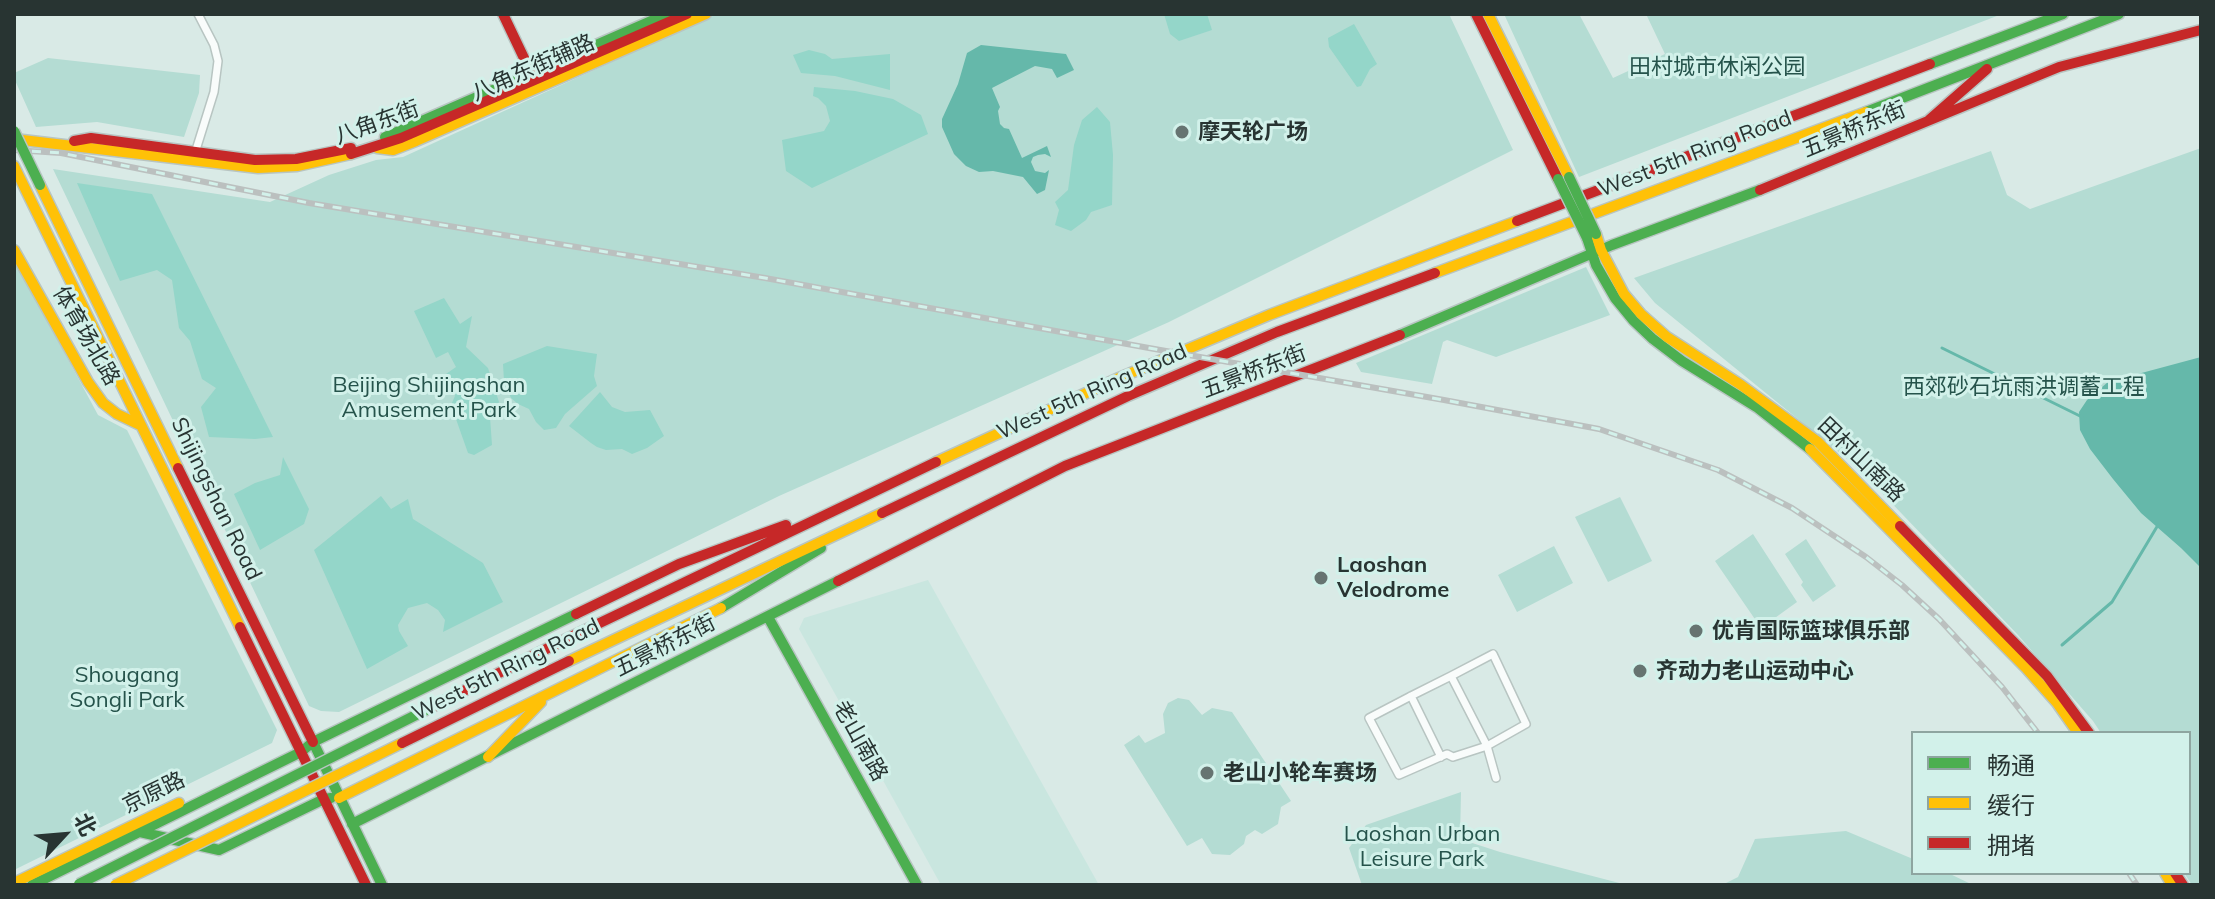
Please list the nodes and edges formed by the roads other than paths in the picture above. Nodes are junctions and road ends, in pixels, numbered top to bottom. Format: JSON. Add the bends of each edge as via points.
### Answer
{"nodes":[{"id":1,"x":198,"y":14,"type":"edge"},
{"id":2,"x":503,"y":14,"type":"edge"},
{"id":3,"x":667,"y":14,"type":"edge"},
{"id":4,"x":687,"y":14,"type":"edge"},
{"id":5,"x":706,"y":14,"type":"edge"},
{"id":6,"x":1476,"y":14,"type":"edge"},
{"id":7,"x":1488,"y":14,"type":"edge"},
{"id":8,"x":2063,"y":14,"type":"edge"},
{"id":9,"x":2119,"y":14,"type":"edge"},
{"id":10,"x":2201,"y":30,"type":"edge"},
{"id":11,"x":1993,"y":64,"type":"junction"},
{"id":12,"x":534,"y":80,"type":"junction"},
{"id":13,"x":1929,"y":120,"type":"junction"},
{"id":14,"x":14,"y":131,"type":"edge"},
{"id":15,"x":14,"y":139,"type":"edge"},
{"id":16,"x":60,"y":143,"type":"junction"},
{"id":17,"x":195,"y":153,"type":"junction"},
{"id":18,"x":14,"y":166,"type":"edge"},
{"id":19,"x":1563,"y":178,"type":"junction"},
{"id":20,"x":14,"y":250,"type":"edge"},
{"id":21,"x":1596,"y":253,"type":"junction"},
{"id":22,"x":140,"y":425,"type":"junction"},
{"id":23,"x":853,"y":500,"type":"junction"},
{"id":24,"x":889,"y":508,"type":"junction"},
{"id":25,"x":768,"y":617,"type":"junction"},
{"id":26,"x":1451,"y":676,"type":"junction"},
{"id":27,"x":548,"y":694,"type":"junction"},
{"id":28,"x":1411,"y":696,"type":"junction"},
{"id":29,"x":2077,"y":731,"type":"edge"},
{"id":30,"x":2088,"y":731,"type":"edge"},
{"id":31,"x":313,"y":742,"type":"junction"},
{"id":32,"x":1487,"y":746,"type":"junction"},
{"id":33,"x":299,"y":749,"type":"junction"},
{"id":34,"x":488,"y":757,"type":"junction"},
{"id":35,"x":1441,"y":757,"type":"junction"},
{"id":36,"x":1496,"y":778,"type":"dead end"},
{"id":37,"x":339,"y":798,"type":"junction"},
{"id":38,"x":324,"y":799,"type":"junction"},
{"id":39,"x":352,"y":824,"type":"junction"},
{"id":40,"x":140,"y":832,"type":"junction"},
{"id":41,"x":14,"y":883,"type":"edge"},
{"id":42,"x":32,"y":885,"type":"edge"},
{"id":43,"x":77,"y":885,"type":"edge"},
{"id":44,"x":115,"y":885,"type":"edge"},
{"id":45,"x":366,"y":885,"type":"edge"},
{"id":46,"x":382,"y":885,"type":"edge"},
{"id":47,"x":917,"y":885,"type":"edge"}],
"edges":[{"from":1,"to":17,"type":"street","via":[[218,61]]},
{"from":2,"to":12,"type":"main road"},
{"from":3,"to":12,"type":"main road","name":"八角东街"},
{"from":4,"to":12,"type":"main road","name":"八角东街"},
{"from":5,"to":12,"type":"main road","name":"八角东街辅路"},
{"from":6,"to":19,"type":"main road"},
{"from":7,"to":19,"type":"main road"},
{"from":8,"to":23,"type":"main road","name":"West 5th Ring Road","via":[[1269,315]]},
{"from":9,"to":11,"type":"main road","name":"West 5th Ring Road"},
{"from":10,"to":13,"type":"main road","name":"五景桥东街","via":[[2059,67]]},
{"from":11,"to":13,"type":"main road"},
{"from":11,"to":24,"type":"main road","name":"West 5th Ring Road","via":[[1277,332]]},
{"from":12,"to":16,"type":"main road","name":"八角东街","via":[[375,148],[297,166],[258,168]]},
{"from":12,"to":17,"type":"main road","name":"八角东街","via":[[347,150],[255,160]]},
{"from":13,"to":21,"type":"main road","name":"五景桥东街"},
{"from":14,"to":31,"type":"main road","name":"Shijingshan Road","bridge":true},
{"from":15,"to":16,"type":"main road","name":"八角东街"},
{"from":16,"to":17,"type":"main road","name":"八角东街","via":[[91,138]]},
{"from":18,"to":22,"type":"main road","name":"Shijingshan Road"},
{"from":19,"to":21,"type":"main road","name":"田村山南路","bridge":true},
{"from":20,"to":22,"type":"main road","name":"体育场北路","via":[[103,403]]},
{"from":21,"to":25,"type":"main road","name":"五景桥东街","via":[[1065,466]]},
{"from":21,"to":29,"type":"main road","name":"田村山南路","via":[[1615,298],[1633,320],[1682,361],[1758,408],[1815,453],[2026,668]]},
{"from":21,"to":30,"type":"main road","name":"田村山南路","via":[[1624,294],[1667,337],[1818,442],[2047,676]]},
{"from":22,"to":33,"type":"main road","name":"Shijingshan Road"},
{"from":23,"to":31,"type":"main road","name":"京原路","via":[[679,564]]},
{"from":23,"to":43,"type":"main road","name":"West 5th Ring Road","bridge":true},
{"from":24,"to":27,"type":"main road","via":[[705,617]]},
{"from":24,"to":44,"type":"main road","name":"West 5th Ring Road","bridge":true},
{"from":25,"to":34,"type":"main road","name":"五景桥东街"},
{"from":25,"to":47,"type":"main road","name":"老山南路"},
{"from":26,"to":28,"type":"street"},
{"from":26,"to":32,"type":"street"},
{"from":26,"to":32,"type":"street","via":[[1493,654],[1526,724]]},
{"from":27,"to":34,"type":"main road"},
{"from":27,"to":37,"type":"main road"},
{"from":28,"to":35,"type":"street"},
{"from":28,"to":35,"type":"street","via":[[1369,718],[1399,775]]},
{"from":31,"to":33,"type":"main road","name":"京原路"},
{"from":31,"to":37,"type":"main road","name":"Shijingshan Road"},
{"from":32,"to":35,"type":"street"},
{"from":32,"to":36,"type":"street"},
{"from":33,"to":38,"type":"main road","name":"Shijingshan Road"},
{"from":33,"to":40,"type":"main road","name":"京原路"},
{"from":33,"to":41,"type":"main road","name":"京原路"},
{"from":34,"to":39,"type":"main road","name":"五景桥东街"},
{"from":37,"to":38,"type":"main road"},
{"from":37,"to":39,"type":"main road","name":"Shijingshan Road"},
{"from":38,"to":40,"type":"main road","via":[[219,850]]},
{"from":38,"to":45,"type":"main road","name":"Shijingshan Road"},
{"from":39,"to":46,"type":"main road","name":"Shijingshan Road"},
{"from":40,"to":42,"type":"main road","name":"京原路"}]}
